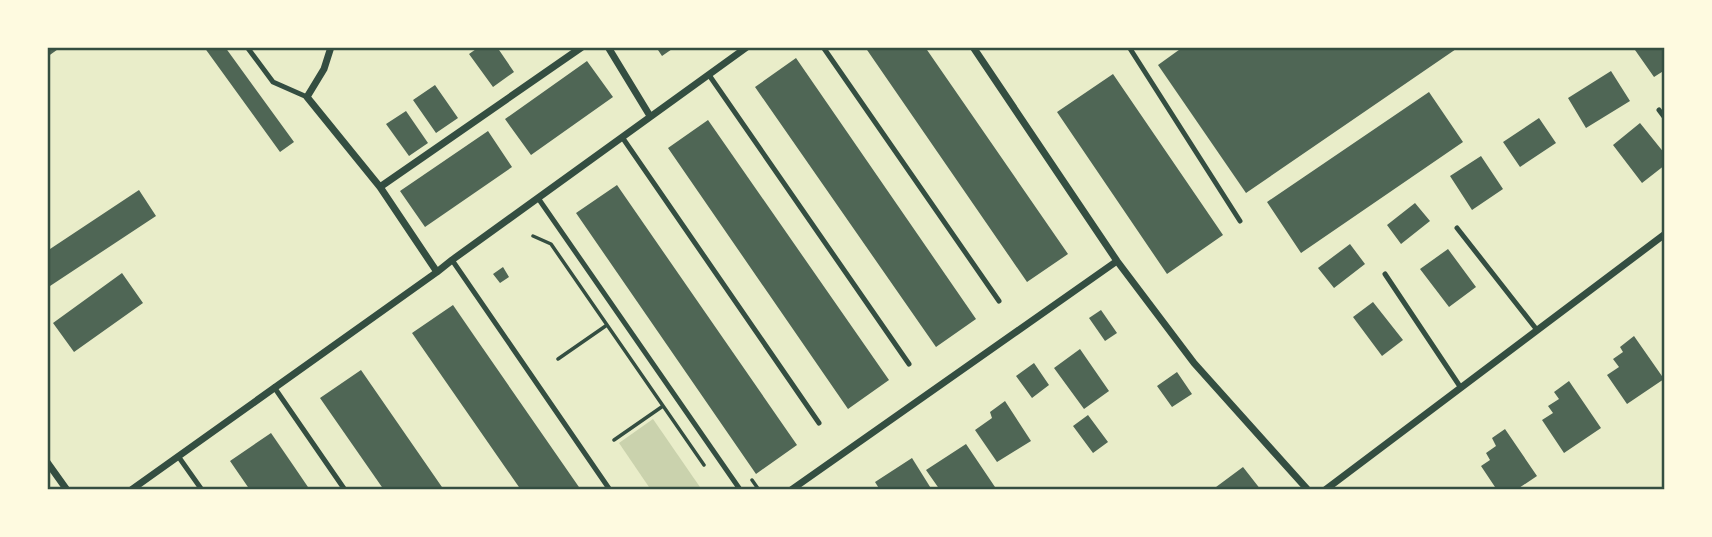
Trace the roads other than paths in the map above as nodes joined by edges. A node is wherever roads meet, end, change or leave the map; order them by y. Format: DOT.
graph roads {
  1 [pos="247,47"];
  2 [pos="331,47"];
  3 [pos="582,47"];
  4 [pos="608,47"];
  5 [pos="747,47"];
  6 [pos="823,47"];
  7 [pos="973,47"];
  8 [pos="1129,47"];
  9 [pos="709,75"];
  10 [pos="307,97"];
  11 [pos="1659,110"];
  12 [pos="650,116"];
  13 [pos="1665,118"];
  14 [pos="622,137"];
  15 [pos="380,187"];
  16 [pos="538,198"];
  17 [pos="1240,221"];
  18 [pos="1457,228"];
  19 [pos="1665,234"];
  20 [pos="452,260"];
  21 [pos="1117,261"];
  22 [pos="438,272"];
  23 [pos="1385,274"];
  24 [pos="999,301"];
  25 [pos="1536,330"];
  26 [pos="909,364"];
  27 [pos="274,387"];
  28 [pos="1461,388"];
  29 [pos="819,423"];
  30 [pos="178,456"];
  31 [pos="47,462"];
  32 [pos="738,488"];
  33 [pos="67,490"];
  34 [pos="131,490"];
  35 [pos="202,490"];
  36 [pos="345,490"];
  37 [pos="610,490"];
  38 [pos="791,490"];
  39 [pos="1308,490"];
  40 [pos="1325,490"];
  1 -- 10 [label="lane"];
  2 -- 10 [label="street"];
  3 -- 15 [label="street"];
  4 -- 12 [label="street"];
  5 -- 9 [label="street"];
  6 -- 24 [label="lane"];
  7 -- 21 [label="street"];
  8 -- 17 [label="lane"];
  9 -- 12 [label="street"];
  9 -- 26 [label="lane"];
  10 -- 15 [label="street"];
  11 -- 13 [label="lane"];
  12 -- 14 [label="street"];
  14 -- 16 [label="street"];
  14 -- 29 [label="lane"];
  15 -- 22 [label="street"];
  16 -- 20 [label="street"];
  16 -- 32 [label="lane"];
  18 -- 25 [label="lane"];
  19 -- 25 [label="street"];
  20 -- 22 [label="street"];
  20 -- 37 [label="lane"];
  21 -- 38 [label="street"];
  21 -- 39 [label="street"];
  22 -- 27 [label="street"];
  23 -- 28 [label="lane"];
  25 -- 28 [label="street"];
  27 -- 30 [label="street"];
  27 -- 36 [label="lane"];
  28 -- 40 [label="street"];
  30 -- 34 [label="street"];
  30 -- 35 [label="lane"];
  31 -- 33 [label="street"];
}
